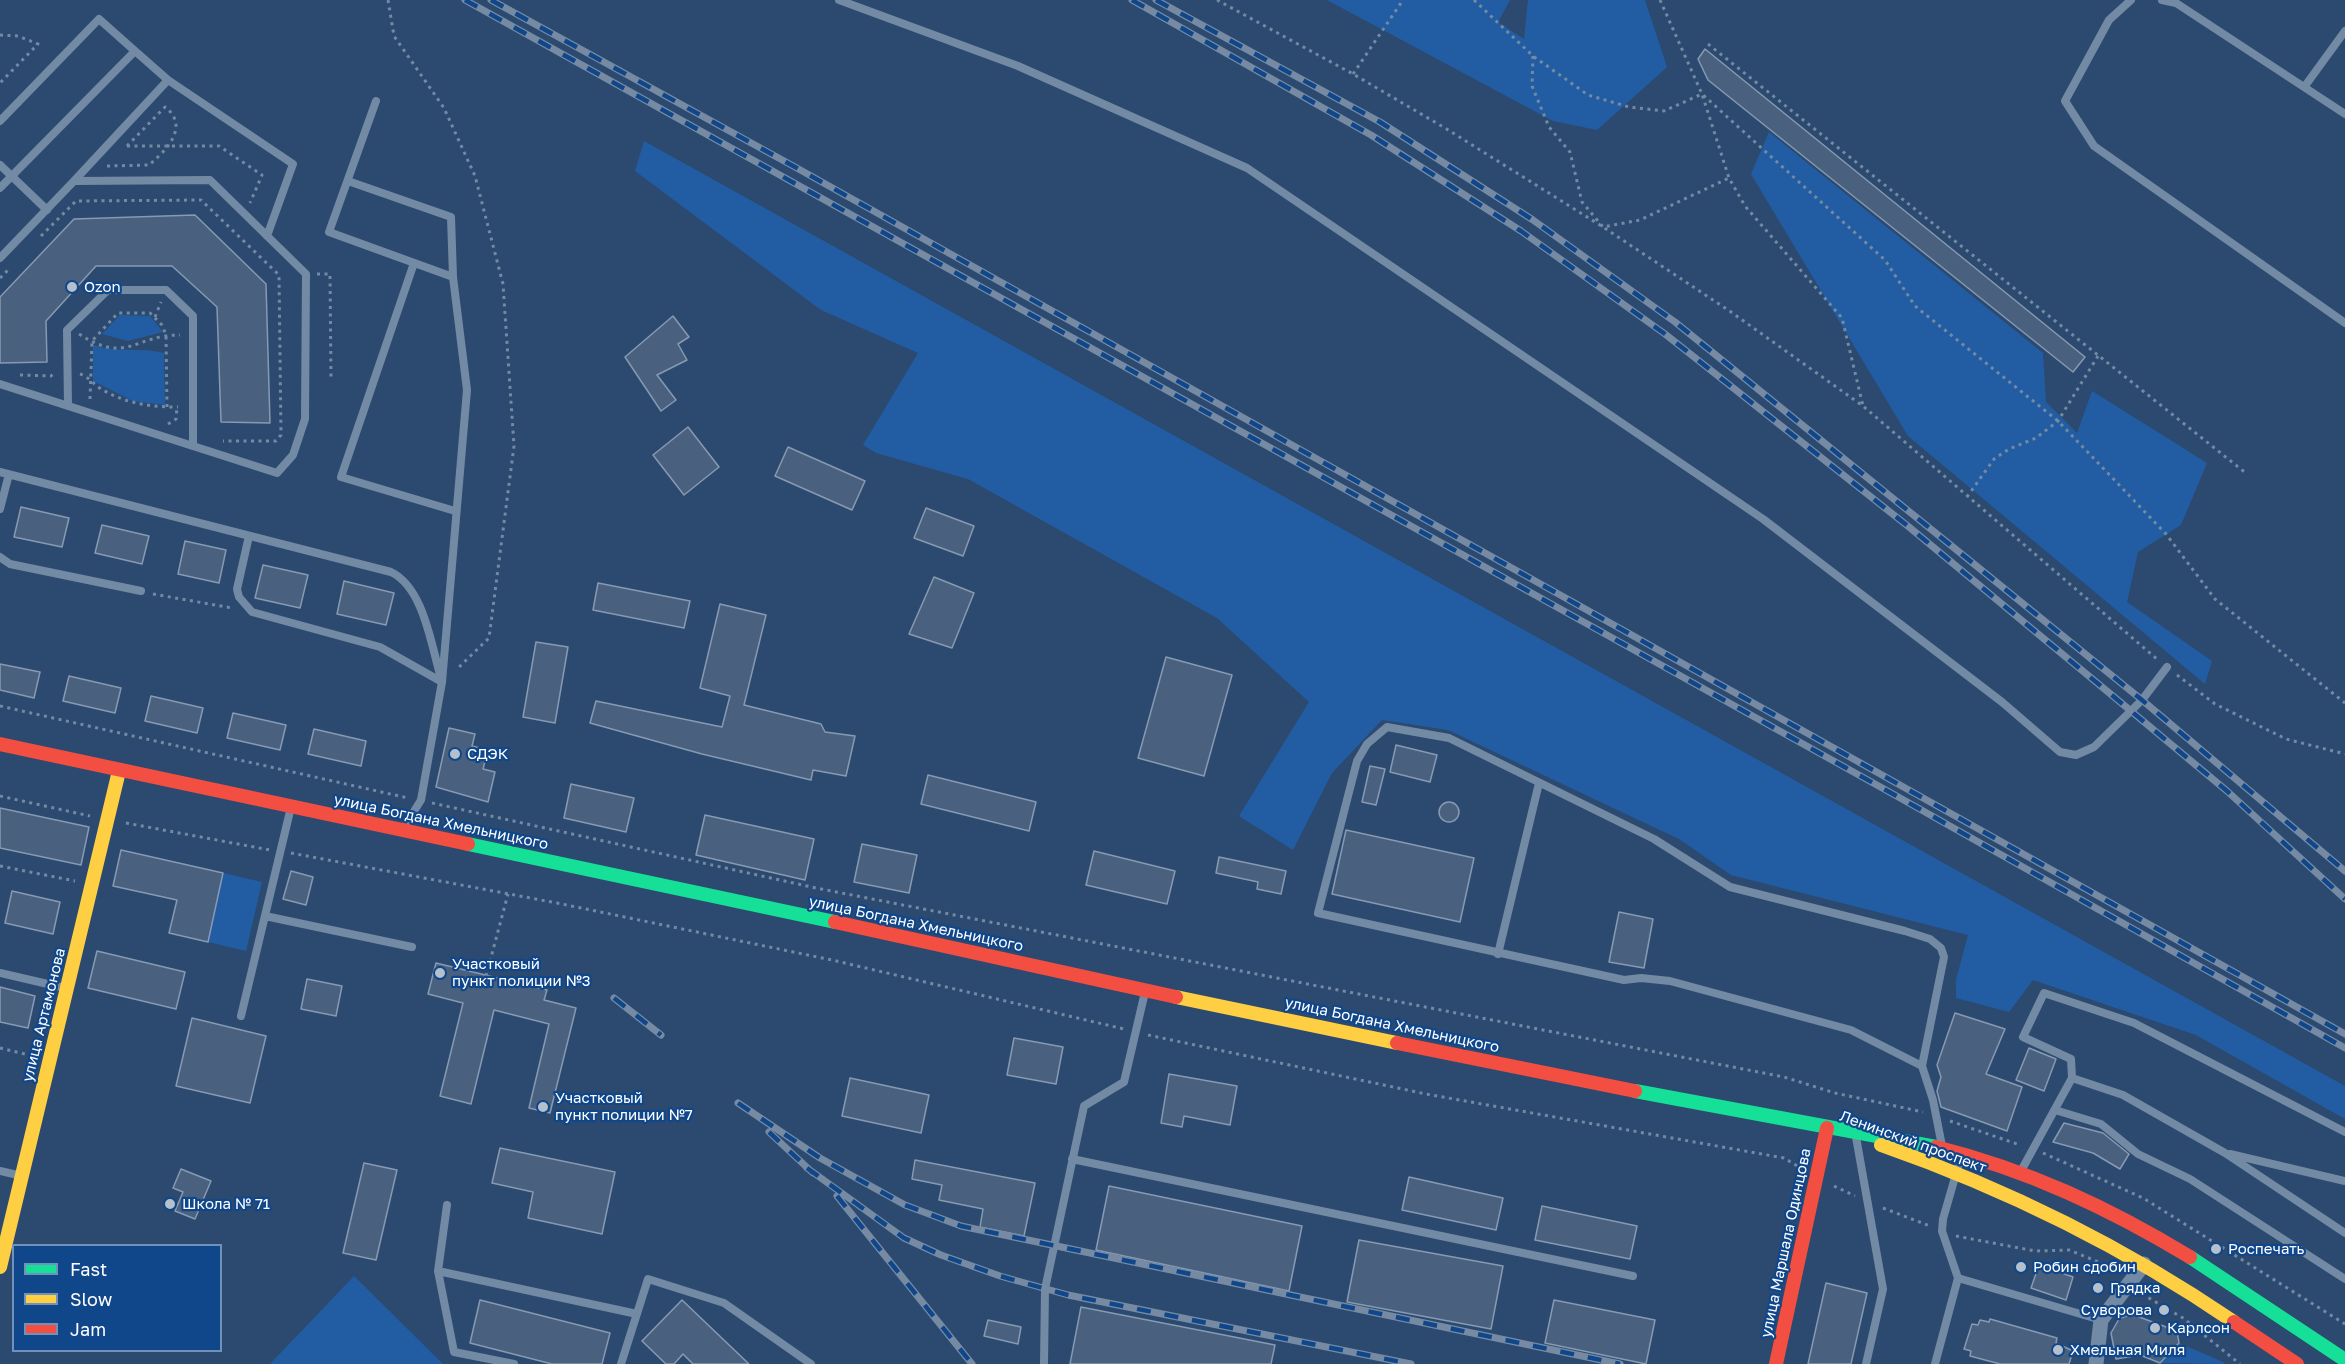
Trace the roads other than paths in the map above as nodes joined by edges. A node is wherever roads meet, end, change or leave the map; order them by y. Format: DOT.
graph roads {
  1 [pos="839,0"];
  2 [pos="2130,0"];
  3 [pos="2162,0"];
  4 [pos="2345,31"];
  5 [pos="135,51"];
  6 [pos="168,80"];
  7 [pos="2305,86"];
  8 [pos="376,101"];
  9 [pos="2345,114"];
  10 [pos="0,121"];
  11 [pos="0,165"];
  12 [pos="12,176"];
  13 [pos="74,181"];
  14 [pos="348,181"];
  15 [pos="0,188"];
  16 [pos="46,210"];
  17 [pos="267,236"];
  18 [pos="0,258"];
  19 [pos="414,263"];
  20 [pos="453,277"];
  21 [pos="2345,323"];
  22 [pos="0,384"];
  23 [pos="68,406"];
  24 [pos="193,446"];
  25 [pos="4,473"];
  26 [pos="0,509"];
  27 [pos="455,511"];
  28 [pos="249,536"];
  29 [pos="0,557"];
  30 [pos="141,591"];
  31 [pos="2167,667"];
  32 [pos="442,682"];
  33 [pos="0,744"];
  34 [pos="119,771"];
  35 [pos="1539,783"];
  36 [pos="291,807"];
  37 [pos="402,830"];
  38 [pos="265,916"];
  39 [pos="412,947"];
  40 [pos="1498,954"];
  41 [pos="0,973"];
  42 [pos="67,988"];
  43 [pos="1145,991"];
  44 [pos="241,1016"];
  45 [pos="1922,1066"];
  46 [pos="2072,1078"];
  47 [pos="2055,1110"];
  48 [pos="1827,1128"];
  49 [pos="2345,1132"];
  50 [pos="1856,1137"];
  51 [pos="1943,1147"];
  52 [pos="1962,1153"];
  53 [pos="2225,1153"];
  54 [pos="1072,1159"];
  55 [pos="0,1171"];
  56 [pos="2021,1171"];
  57 [pos="1954,1173"];
  58 [pos="22,1176"];
  59 [pos="2345,1181"];
  60 [pos="447,1205"];
  61 [pos="2345,1233"];
  62 [pos="2145,1264"];
  63 [pos="0,1267"];
  64 [pos="438,1271"];
  65 [pos="1633,1276"];
  66 [pos="1958,1278"];
  67 [pos="2345,1279"];
  68 [pos="637,1314"];
  69 [pos="2101,1320"];
  70 [pos="2345,1359"];
  71 [pos="514,1364"];
  72 [pos="621,1364"];
  73 [pos="812,1364"];
  74 [pos="1044,1364"];
  75 [pos="1776,1364"];
  76 [pos="1866,1364"];
  77 [pos="1935,1364"];
  78 [pos="2096,1364"];
  79 [pos="2297,1364"];
  1 -- 31 [label="lane"];
  2 -- 21 [label="lane"];
  3 -- 7 [label="lane"];
  4 -- 7 [label="lane"];
  5 -- 6 [label="lane"];
  5 -- 10 [label="lane"];
  5 -- 12 [label="lane"];
  6 -- 13 [label="lane"];
  6 -- 17 [label="lane"];
  7 -- 9 [label="lane"];
  8 -- 14 [label="lane"];
  11 -- 12 [label="lane"];
  12 -- 15 [label="lane"];
  12 -- 16 [label="lane"];
  13 -- 16 [label="lane"];
  13 -- 17 [label="lane"];
  14 -- 19 [label="lane"];
  14 -- 20 [label="lane"];
  16 -- 18 [label="lane"];
  17 -- 24 [label="lane"];
  19 -- 20 [label="lane"];
  19 -- 27 [label="lane"];
  20 -- 27 [label="lane"];
  22 -- 23 [label="lane"];
  23 -- 24 [label="lane"];
  23 -- 24 [label="lane"];
  25 -- 26 [label="lane"];
  25 -- 28 [label="lane"];
  27 -- 32 [label="lane"];
  28 -- 32 [label="lane"];
  28 -- 32 [label="lane"];
  29 -- 30 [label="lane"];
  32 -- 37 [label="lane"];
  33 -- 34 [label="main road, улица Богдана Хмельницкого"];
  34 -- 36 [label="main road, улица Богдана Хмельницкого"];
  34 -- 42 [label="main road, улица Артамонова"];
  35 -- 40 [label="lane"];
  35 -- 40 [label="lane"];
  35 -- 45 [label="lane"];
  36 -- 37 [label="main road, улица Богдана Хмельницкого"];
  36 -- 38 [label="lane"];
  37 -- 43 [label="main road, улица Богдана Хмельницкого"];
  38 -- 39 [label="lane"];
  38 -- 44 [label="lane"];
  40 -- 45 [label="lane"];
  41 -- 42 [label="lane"];
  42 -- 58 [label="main road, улица Артамонова"];
  43 -- 48 [label="main road, улица Богдана Хмельницкого"];
  43 -- 54 [label="lane"];
  45 -- 51 [label="lane"];
  46 -- 47 [label="lane"];
  46 -- 49 [label="lane"];
  46 -- 53 [label="lane"];
  47 -- 56 [label="lane"];
  47 -- 67 [label="lane"];
  48 -- 50 [label="main road, Ленинский проспект"];
  48 -- 51 [label="main road, Ленинский проспект"];
  48 -- 75 [label="main road, улица Маршала Одинцова"];
  50 -- 57 [label="main road, Ленинский проспект"];
  50 -- 76 [label="lane"];
  51 -- 52 [label="main road, Ленинский проспект"];
  52 -- 56 [label="main road, Ленинский проспект"];
  52 -- 57 [label="lane"];
  53 -- 59 [label="lane"];
  53 -- 61 [label="lane"];
  54 -- 65 [label="lane"];
  54 -- 74 [label="lane"];
  55 -- 58 [label="lane"];
  56 -- 70 [label="main road, Ленинский проспект"];
  57 -- 62 [label="main road, Ленинский проспект"];
  57 -- 66 [label="lane"];
  58 -- 63 [label="main road, улица Артамонова"];
  60 -- 64 [label="lane"];
  62 -- 69 [label="street"];
  62 -- 79 [label="main road, Ленинский проспект"];
  64 -- 68 [label="lane"];
  64 -- 71 [label="lane"];
  66 -- 69 [label="lane"];
  66 -- 77 [label="lane"];
  68 -- 72 [label="lane"];
  68 -- 73 [label="lane"];
  69 -- 78 [label="street"];
}
